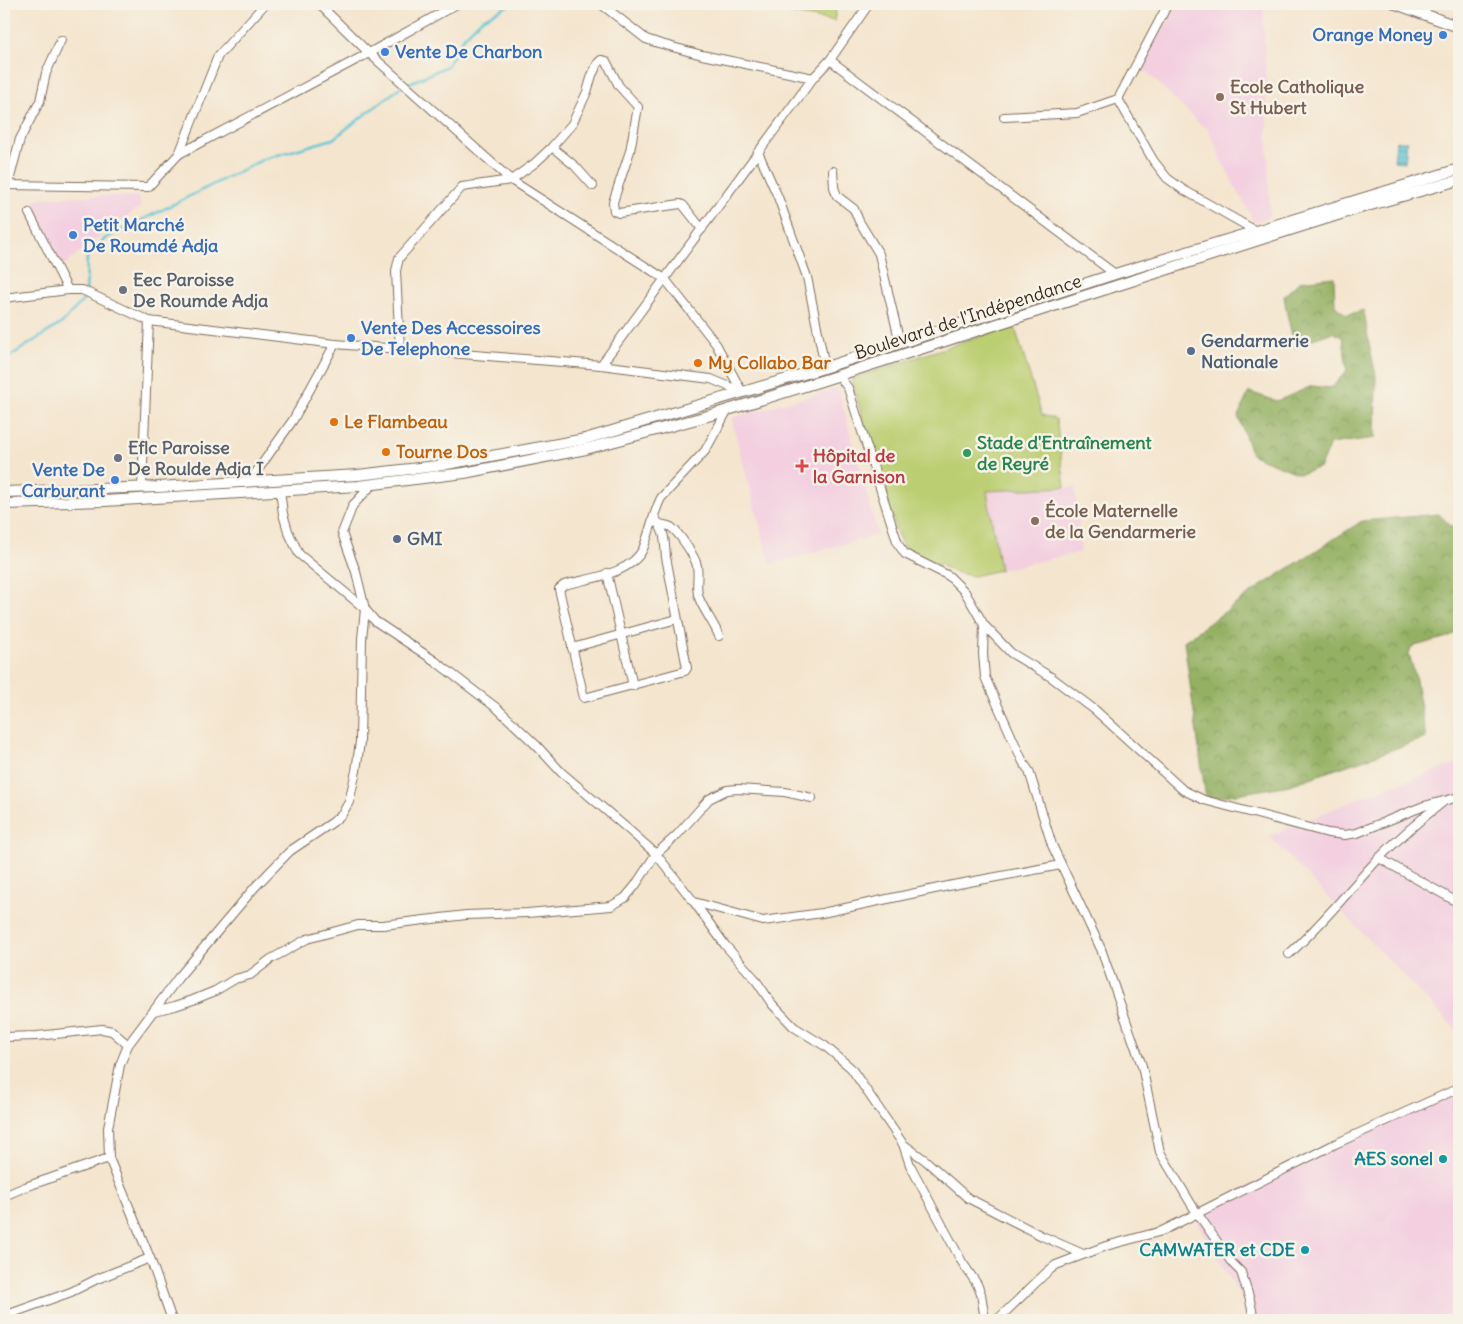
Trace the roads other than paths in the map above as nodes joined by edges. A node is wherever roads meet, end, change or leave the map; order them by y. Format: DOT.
graph roads {
  1 [pos="265,4"];
  2 [pos="319,4"];
  3 [pos="457,4"];
  4 [pos="600,4"];
  5 [pos="869,4"];
  6 [pos="1168,4"];
  7 [pos="1396,4"];
  8 [pos="1459,27"];
  9 [pos="61,40"];
  10 [pos="369,53"];
  11 [pos="830,60"];
  12 [pos="813,78"];
  13 [pos="1118,99"];
  14 [pos="1004,117"];
  15 [pos="552,147"];
  16 [pos="758,152"];
  17 [pos="179,154"];
  18 [pos="1459,169"];
  19 [pos="833,171"];
  20 [pos="511,180"];
  21 [pos="1459,180"];
  22 [pos="6,185"];
  23 [pos="593,186"];
  24 [pos="30,213"];
  25 [pos="702,229"];
  26 [pos="1256,231"];
  27 [pos="1115,274"];
  28 [pos="665,279"];
  29 [pos="68,290"];
  30 [pos="4,298"];
  31 [pos="149,321"];
  32 [pos="900,343"];
  33 [pos="335,344"];
  34 [pos="400,349"];
  35 [pos="601,365"];
  36 [pos="825,367"];
  37 [pos="838,375"];
  38 [pos="740,393"];
  39 [pos="728,410"];
  40 [pos="250,481"];
  41 [pos="372,484"];
  42 [pos="142,488"];
  43 [pos="280,490"];
  44 [pos="4,492"];
  45 [pos="4,504"];
  46 [pos="654,516"];
  47 [pos="659,524"];
  48 [pos="607,574"];
  49 [pos="365,609"];
  50 [pos="677,619"];
  51 [pos="984,625"];
  52 [pos="621,634"];
  53 [pos="719,636"];
  54 [pos="572,648"];
  55 [pos="633,686"];
  56 [pos="1459,797"];
  57 [pos="812,798"];
  58 [pos="1447,800"];
  59 [pos="656,854"];
  60 [pos="1379,858"];
  61 [pos="1061,864"];
  62 [pos="694,902"];
  63 [pos="1459,903"];
  64 [pos="1289,954"];
  65 [pos="154,1011"];
  66 [pos="4,1037"];
  67 [pos="128,1045"];
  68 [pos="1459,1088"];
  69 [pos="903,1144"];
  70 [pos="109,1158"];
  71 [pos="4,1196"];
  72 [pos="1198,1212"];
  73 [pos="1083,1254"];
  74 [pos="150,1258"];
  75 [pos="4,1316"];
  76 [pos="172,1320"];
  77 [pos="985,1320"];
  78 [pos="996,1320"];
  79 [pos="1254,1320"];
  1 -- 17 [label="street"];
  2 -- 10 [label="street"];
  3 -- 10 [label="street"];
  4 -- 12 [label="street"];
  5 -- 11 [label="street"];
  6 -- 13 [label="street"];
  7 -- 8 [label="main road"];
  9 -- 22 [label="street"];
  10 -- 17 [label="street"];
  10 -- 20 [label="street"];
  11 -- 12 [label="street"];
  11 -- 27 [label="street"];
  12 -- 16 [label="street"];
  13 -- 14 [label="street"];
  13 -- 26 [label="street"];
  15 -- 20 [label="street"];
  15 -- 23 [label="street"];
  15 -- 25 [label="street"];
  16 -- 25 [label="street"];
  16 -- 36 [label="street"];
  17 -- 22 [label="street"];
  18 -- 26 [label="main road, Boulevard de l'Indépendance"];
  19 -- 32 [label="street"];
  20 -- 28 [label="street"];
  20 -- 34 [label="street"];
  21 -- 37 [label="main road, Boulevard de l'Indépendance"];
  24 -- 29 [label="street"];
  25 -- 28 [label="street"];
  26 -- 27 [label="main road, Boulevard de l'Indépendance"];
  27 -- 32 [label="main road, Boulevard de l'Indépendance"];
  28 -- 35 [label="street"];
  28 -- 38 [label="street"];
  29 -- 30 [label="street"];
  29 -- 31 [label="street"];
  31 -- 33 [label="street"];
  31 -- 42 [label="street"];
  32 -- 36 [label="main road, Boulevard de l'Indépendance"];
  33 -- 34 [label="street"];
  33 -- 40 [label="street"];
  34 -- 35 [label="street"];
  35 -- 38 [label="street"];
  36 -- 38 [label="main road, Boulevard de l'Indépendance"];
  37 -- 39 [label="main road, Boulevard de l'Indépendance"];
  37 -- 51 [label="street"];
  38 -- 40 [label="main road, Boulevard de l'Indépendance"];
  39 -- 41 [label="main road, Boulevard de l'Indépendance"];
  39 -- 46 [label="street"];
  40 -- 42 [label="main road, Boulevard de l'Indépendance"];
  41 -- 43 [label="main road, Boulevard de l'Indépendance"];
  41 -- 49 [label="street"];
  42 -- 44 [label="main road, Boulevard de l'Indépendance"];
  43 -- 45 [label="main road, Boulevard de l'Indépendance"];
  43 -- 49 [label="street"];
  46 -- 47 [label="street"];
  46 -- 48 [label="street"];
  47 -- 50 [label="street"];
  47 -- 53 [label="street"];
  48 -- 52 [label="street"];
  48 -- 54 [label="street"];
  49 -- 59 [label="street"];
  49 -- 65 [label="street"];
  50 -- 52 [label="street"];
  50 -- 55 [label="street"];
  51 -- 58 [label="street"];
  51 -- 61 [label="street"];
  52 -- 54 [label="street"];
  52 -- 55 [label="street"];
  54 -- 55 [label="street"];
  56 -- 58 [label="street"];
  57 -- 59 [label="street"];
  58 -- 60 [label="street"];
  59 -- 62 [label="street"];
  59 -- 65 [label="street"];
  60 -- 63 [label="street"];
  60 -- 64 [label="street"];
  61 -- 62 [label="street"];
  61 -- 72 [label="street"];
  62 -- 69 [label="street"];
  65 -- 67 [label="street"];
  66 -- 67 [label="street"];
  67 -- 70 [label="street"];
  68 -- 72 [label="street"];
  69 -- 73 [label="street"];
  69 -- 77 [label="street"];
  70 -- 71 [label="street"];
  70 -- 74 [label="street"];
  72 -- 73 [label="street"];
  72 -- 79 [label="street"];
  73 -- 78 [label="street"];
  74 -- 75 [label="street"];
  74 -- 76 [label="street"];
}
